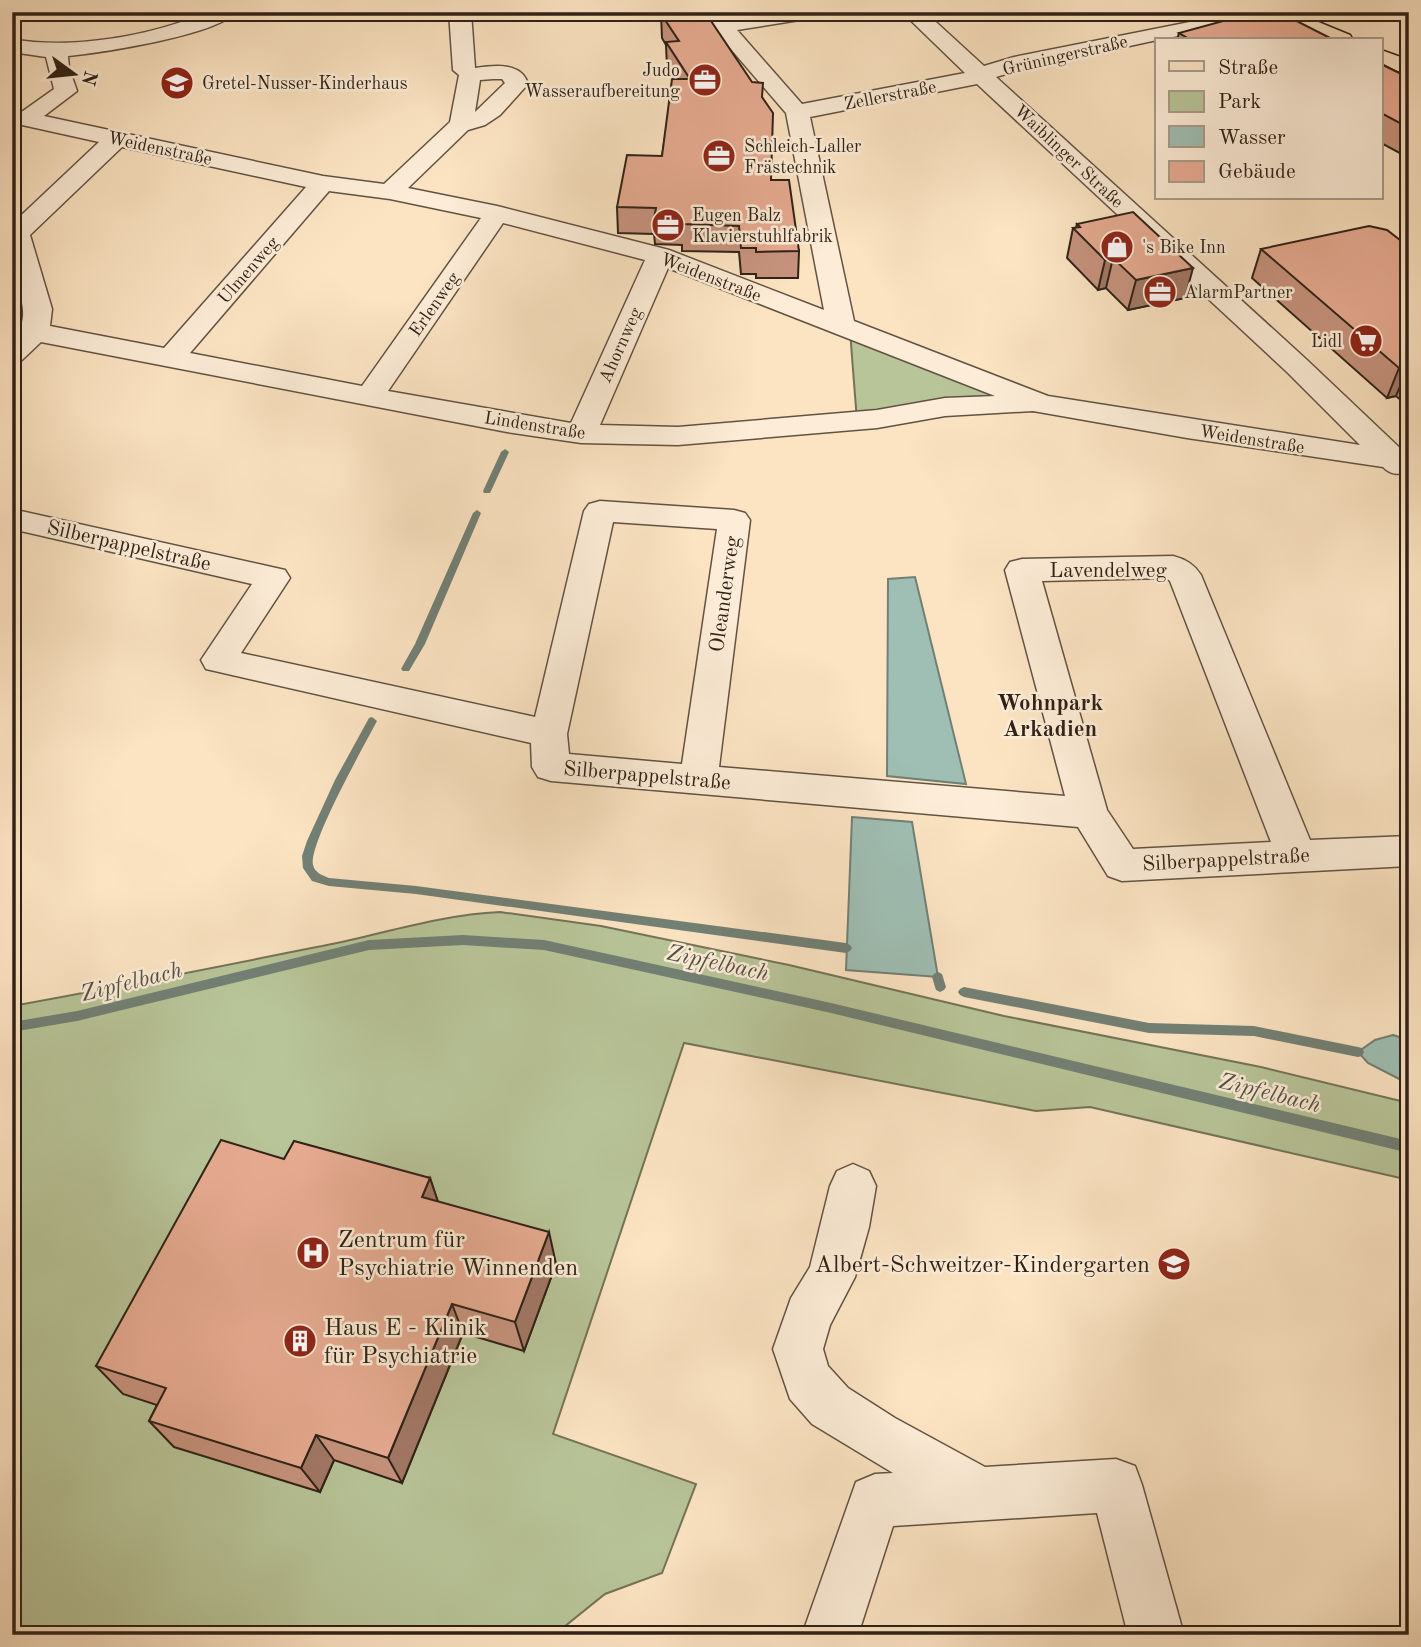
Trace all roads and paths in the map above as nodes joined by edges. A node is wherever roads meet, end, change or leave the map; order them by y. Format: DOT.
graph roads {
  1 [pos="225,12"];
  2 [pos="460,12"];
  3 [pos="796,12"];
  4 [pos="912,12"];
  5 [pos="1273,12"];
  6 [pos="715,19"];
  7 [pos="1337,38"];
  8 [pos="12,45"];
  9 [pos="57,50"];
  10 [pos="1382,57"];
  11 [pos="1409,68"];
  12 [pos="464,70"];
  13 [pos="981,75"];
  14 [pos="797,112"];
  15 [pos="461,124"];
  16 [pos="116,139"];
  17 [pos="323,183"];
  18 [pos="390,192"];
  19 [pos="498,214"];
  20 [pos="660,256"];
  21 [pos="841,328"];
  22 [pos="35,332"];
  23 [pos="12,354"];
  24 [pos="172,357"];
  25 [pos="371,395"];
  26 [pos="1041,404"];
  27 [pos="581,434"];
  28 [pos="1404,464"];
  29 [pos="12,519"];
  30 [pos="549,734"];
  31 [pos="699,779"];
  32 [pos="1089,813"];
  33 [pos="1409,851"];
  34 [pos="1296,855"];
  35 [pos="853,1186"];
  36 [pos="981,1494"];
  37 [pos="830,1635"];
  38 [pos="1156,1635"];
  1 -- 9 [label="street"];
  2 -- 12 [label="street"];
  3 -- 6 [label="street"];
  4 -- 13 [label="street, Waiblinger Straße"];
  5 -- 7 [label="main road"];
  5 -- 13 [label="street, Grüningerstraße"];
  6 -- 14 [label="street"];
  8 -- 9 [label="street"];
  9 -- 16 [label="street, Weidenstraße"];
  10 -- 11 [label="main road"];
  13 -- 14 [label="street, Zellerstraße"];
  13 -- 28 [label="street, Waiblinger Straße"];
  14 -- 21 [label="street"];
  15 -- 18 [label="street"];
  16 -- 17 [label="street, Weidenstraße"];
  16 -- 22 [label="street"];
  17 -- 18 [label="street, Weidenstraße"];
  17 -- 24 [label="street, Ulmenweg"];
  18 -- 19 [label="street, Weidenstraße"];
  19 -- 20 [label="street, Weidenstraße"];
  19 -- 25 [label="street, Erlenweg"];
  20 -- 21 [label="street, Weidenstraße"];
  20 -- 27 [label="street, Ahornweg"];
  21 -- 26 [label="street, Weidenstraße"];
  22 -- 23 [label="street"];
  22 -- 24 [label="street, Lindenstraße"];
  24 -- 25 [label="street, Lindenstraße"];
  25 -- 27 [label="street, Lindenstraße"];
  26 -- 27 [label="street, Lindenstraße"];
  26 -- 28 [label="street, Weidenstraße"];
  29 -- 30 [label="street, Silberpappelstraße"];
  30 -- 31 [label="street, Silberpappelstraße"];
  30 -- 31 [label="street, Oleanderweg"];
  31 -- 32 [label="street, Silberpappelstraße"];
  32 -- 34 [label="street, Silberpappelstraße"];
  32 -- 34 [label="street, Lavendelweg"];
  33 -- 34 [label="street, Silberpappelstraße"];
  35 -- 36 [label="street"];
  36 -- 37 [label="street"];
  36 -- 38 [label="street"];
}
